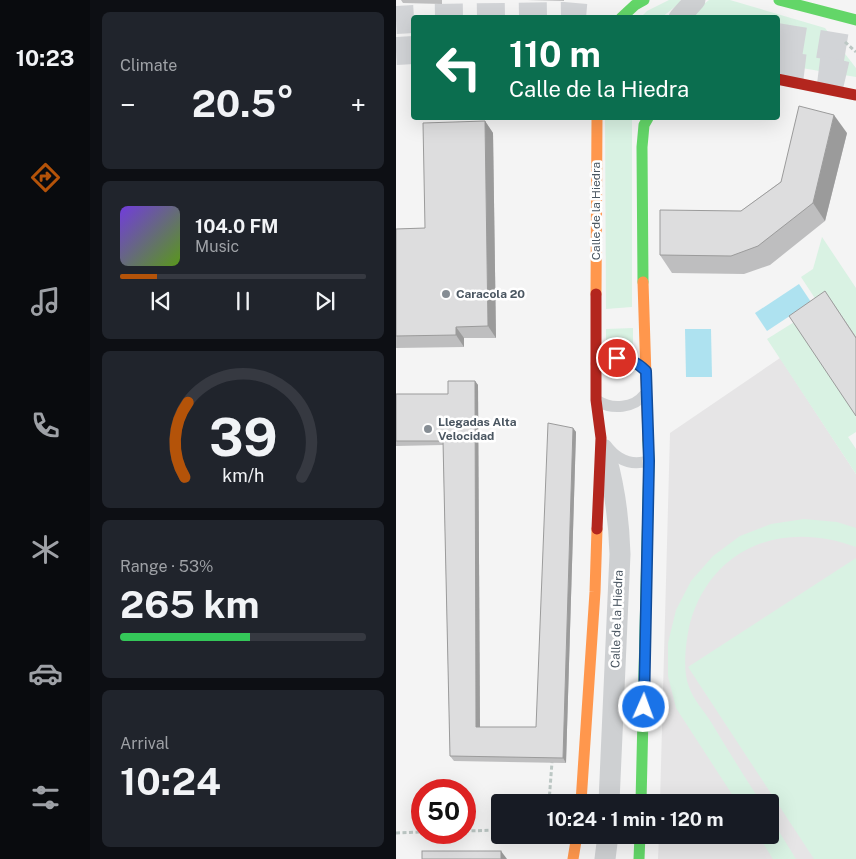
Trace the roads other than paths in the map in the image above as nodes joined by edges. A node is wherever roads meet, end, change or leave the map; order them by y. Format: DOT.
graph roads {
  1 [pos="644,0"];
  2 [pos="695,0"];
  3 [pos="779,0"];
  4 [pos="624,11"];
  5 [pos="682,15"];
  6 [pos="856,20"];
  7 [pos="780,80"];
  8 [pos="856,95"];
  9 [pos="597,120"];
  10 [pos="645,120"];
  11 [pos="596,364"];
  12 [pos="646,371"];
  13 [pos="647,392"];
  14 [pos="596,400"];
  15 [pos="601,438"];
  16 [pos="649,461"];
  17 [pos="627,524"];
  18 [pos="648,540"];
  19 [pos="582,794"];
  20 [pos="609,794"];
  21 [pos="641,794"];
  22 [pos="576,844"];
  23 [pos="607,844"];
  24 [pos="640,844"];
  25 [pos="573,859"];
  26 [pos="605,859"];
  27 [pos="639,859"];
  1 -- 4 [label="main road"];
  2 -- 5 [label="street"];
  3 -- 6 [label="main road"];
  7 -- 8 [label="main road"];
  9 -- 11 [label="main road, Calle de la Hiedra"];
  10 -- 12 [label="main road"];
  11 -- 12 [label="lane"];
  11 -- 14 [label="main road, Calle de la Hiedra"];
  12 -- 13 [label="main road"];
  13 -- 14 [label="lane"];
  13 -- 16 [label="main road"];
  14 -- 15 [label="main road, Calle de la Hiedra"];
  15 -- 16 [label="lane"];
  15 -- 17 [label="street, Calle de la Hiedra"];
  15 -- 19 [label="main road, Calle de la Hiedra"];
  16 -- 18 [label="main road"];
  17 -- 18 [label="lane"];
  17 -- 20 [label="street, Calle de la Hiedra"];
  18 -- 21 [label="main road"];
  22 -- 25 [label="main road"];
  23 -- 26 [label="street"];
  24 -- 27 [label="main road"];
}
